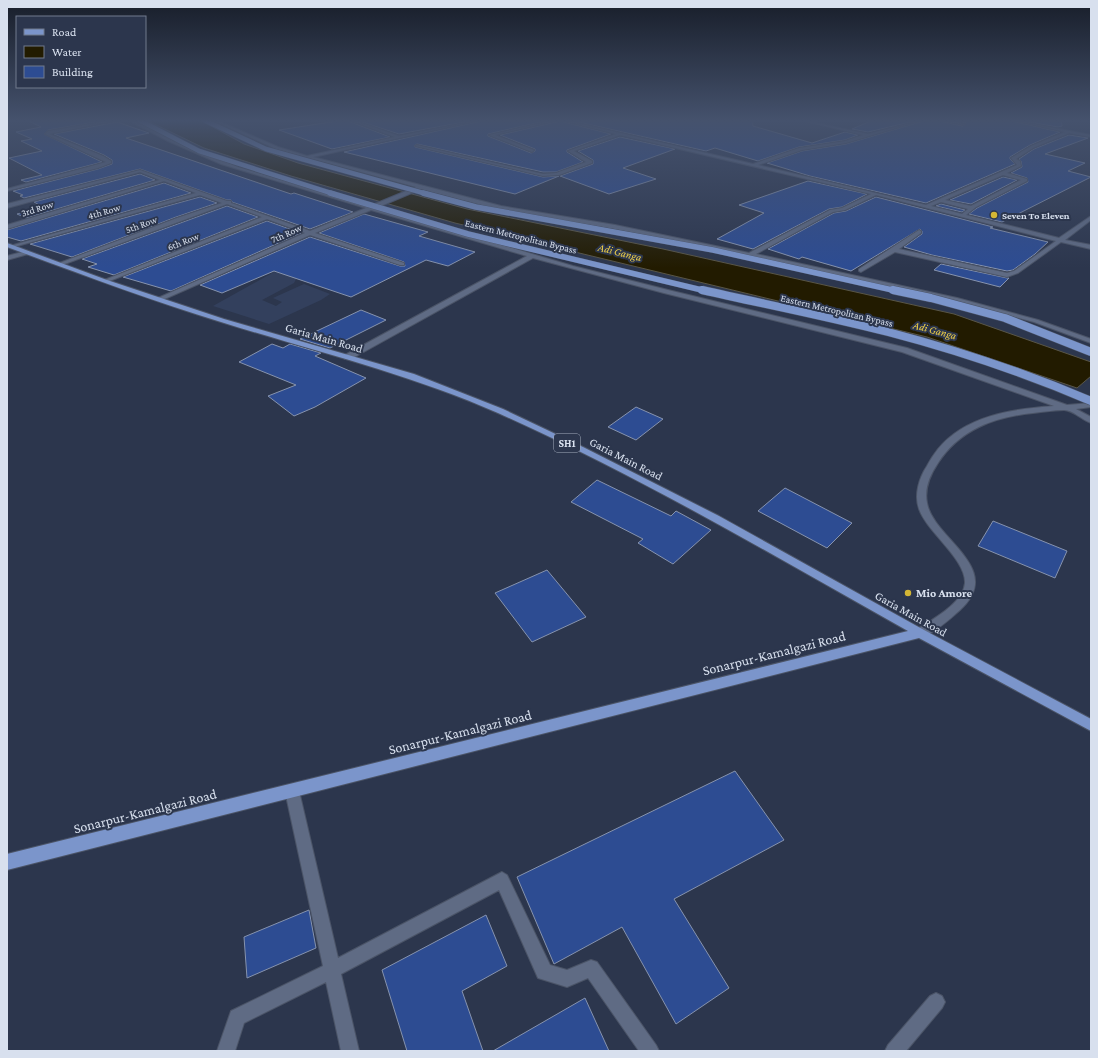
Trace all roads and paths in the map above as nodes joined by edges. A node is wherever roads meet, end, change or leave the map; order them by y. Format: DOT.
graph roads {
  1 [pos="87,169"];
  2 [pos="241,169"];
  3 [pos="254,169"];
  4 [pos="336,169"];
  5 [pos="353,169"];
  6 [pos="523,169"];
  7 [pos="570,169"];
  8 [pos="771,169"];
  9 [pos="1011,169"];
  10 [pos="1002,173"];
  11 [pos="164,180"];
  12 [pos="421,187"];
  13 [pos="7,190"];
  14 [pos="201,193"];
  15 [pos="875,194"];
  16 [pos="940,200"];
  17 [pos="229,202"];
  18 [pos="7,206"];
  19 [pos="927,206"];
  20 [pos="369,208"];
  21 [pos="972,208"];
  22 [pos="962,216"];
  23 [pos="267,217"];
  24 [pos="1091,218"];
  25 [pos="7,227"];
  26 [pos="919,232"];
  27 [pos="310,233"];
  28 [pos="1059,240"];
  29 [pos="10,246"];
  30 [pos="1091,247"];
  31 [pos="894,250"];
  32 [pos="26,253"];
  33 [pos="751,254"];
  34 [pos="531,256"];
  35 [pos="7,258"];
  36 [pos="60,264"];
  37 [pos="402,264"];
  38 [pos="861,270"];
  39 [pos="105,281"];
  40 [pos="160,299"];
  41 [pos="1091,341"];
  42 [pos="1091,352"];
  43 [pos="348,357"];
  44 [pos="1091,402"];
  45 [pos="1091,406"];
  46 [pos="1068,408"];
  47 [pos="1091,420"];
  48 [pos="920,633"];
  49 [pos="1091,725"];
  50 [pos="292,790"];
  51 [pos="7,862"];
  52 [pos="332,970"];
  53 [pos="936,1002"];
  54 [pos="226,1051"];
  55 [pos="350,1051"];
  56 [pos="650,1051"];
  57 [pos="894,1051"];
  1 -- 13 [label="street"];
  2 -- 20 [label="street"];
  3 -- 44 [label="main road, Eastern Metropolitan Bypass, bridge"];
  4 -- 42 [label="main road, Eastern Metropolitan Bypass, bridge"];
  5 -- 12 [label="street"];
  6 -- 7 [label="street"];
  8 -- 15 [label="street"];
  9 -- 10 [label="street"];
  10 -- 16 [label="street"];
  10 -- 21 [label="street"];
  11 -- 14 [label="street"];
  11 -- 18 [label="street"];
  11 -- 25 [label="street, 3rd Row"];
  12 -- 20 [label="street, 7th Row"];
  12 -- 33 [label="street"];
  14 -- 17 [label="street"];
  14 -- 29 [label="street, 4th Row"];
  15 -- 19 [label="street"];
  15 -- 33 [label="street"];
  16 -- 19 [label="street"];
  16 -- 21 [label="street"];
  17 -- 23 [label="street"];
  17 -- 36 [label="street, 5th Row"];
  19 -- 22 [label="street"];
  20 -- 27 [label="street, 7th Row"];
  20 -- 34 [label="street"];
  21 -- 22 [label="street"];
  22 -- 28 [label="street"];
  23 -- 27 [label="street"];
  23 -- 39 [label="street, 6th Row"];
  24 -- 28 [label="street"];
  26 -- 31 [label="street"];
  27 -- 37 [label="street"];
  27 -- 40 [label="street, 7th Row"];
  28 -- 30 [label="street"];
  28 -- 31 [label="street"];
  29 -- 32 [label="main road, Garia Main Road / SH1"];
  31 -- 38 [label="street"];
  32 -- 35 [label="street"];
  32 -- 36 [label="main road, Garia Main Road / SH1"];
  33 -- 41 [label="street"];
  34 -- 43 [label="street"];
  34 -- 46 [label="street"];
  36 -- 39 [label="main road, Garia Main Road / SH1"];
  39 -- 40 [label="main road, Garia Main Road / SH1"];
  40 -- 43 [label="main road, Garia Main Road / SH1"];
  43 -- 48 [label="main road, Garia Main Road / SH1"];
  45 -- 46 [label="street"];
  46 -- 47 [label="street"];
  46 -- 48 [label="street"];
  48 -- 49 [label="main road, Garia Main Road / SH1"];
  48 -- 50 [label="main road, Sonarpur-Kamalgazi Road"];
  50 -- 51 [label="main road, Sonarpur-Kamalgazi Road"];
  50 -- 52 [label="street"];
  52 -- 54 [label="street"];
  52 -- 55 [label="street"];
  52 -- 56 [label="street"];
  53 -- 57 [label="street"];
}
